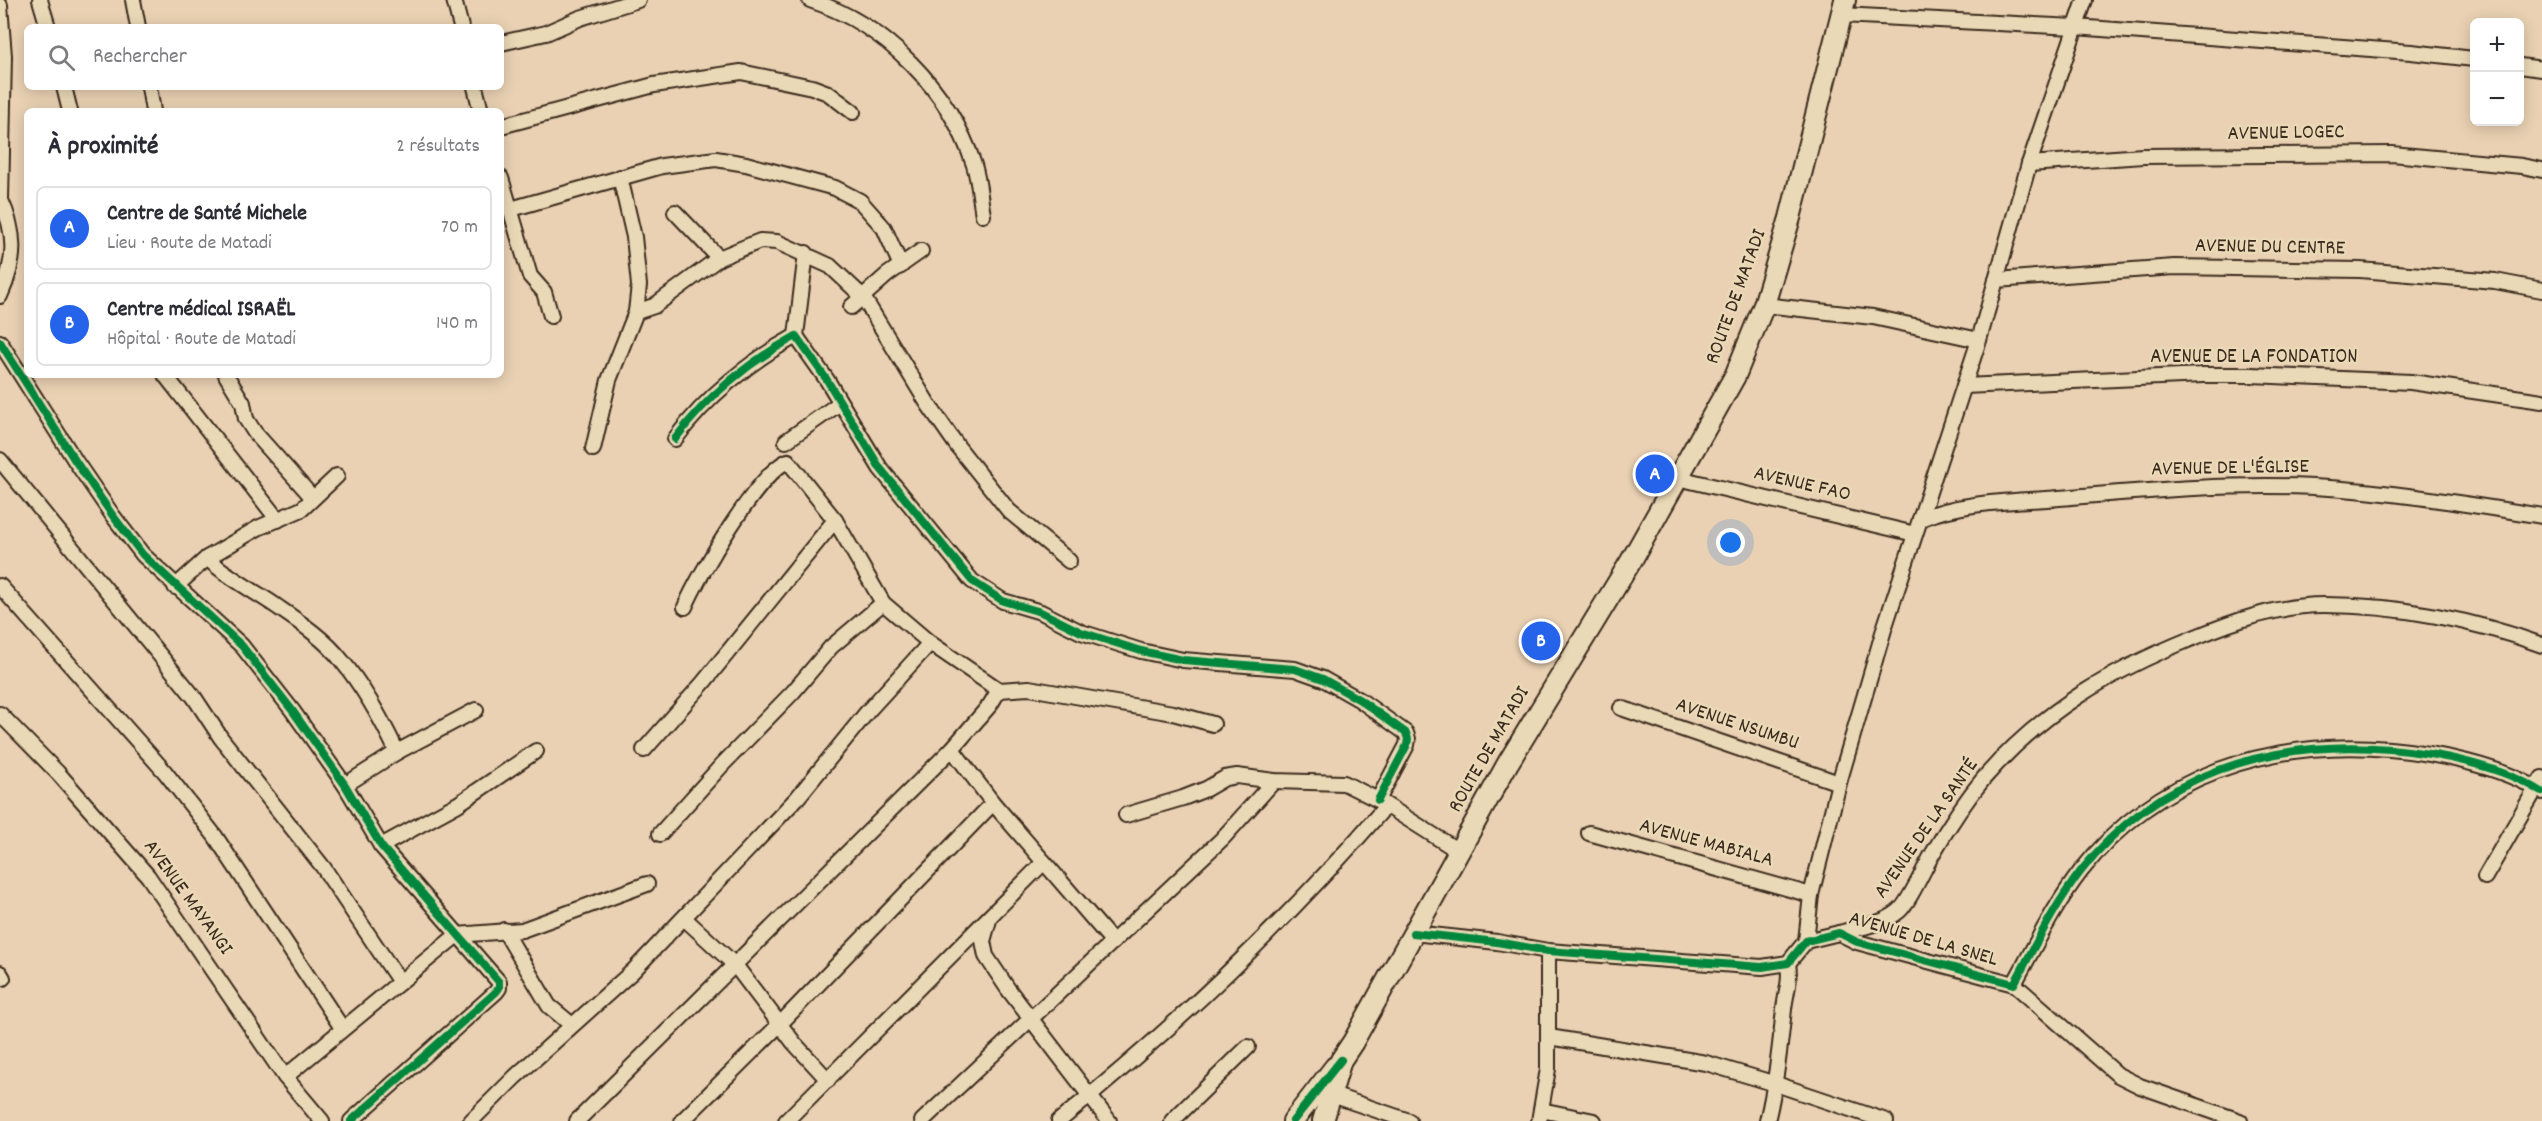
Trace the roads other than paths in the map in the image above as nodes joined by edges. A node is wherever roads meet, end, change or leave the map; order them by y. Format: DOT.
graph roads {
  1 [pos="40,0"];
  2 [pos="133,0"];
  3 [pos="454,0"];
  4 [pos="638,0"];
  5 [pos="810,0"];
  6 [pos="2085,0"];
  7 [pos="0,5"];
  8 [pos="1843,8"];
  9 [pos="47,24"];
  10 [pos="137,24"];
  11 [pos="460,24"];
  12 [pos="2075,27"];
  13 [pos="504,42"];
  14 [pos="2,52"];
  15 [pos="2470,58"];
  16 [pos="2524,67"];
  17 [pos="2542,69"];
  18 [pos="65,90"];
  19 [pos="150,90"];
  20 [pos="476,90"];
  21 [pos="69,108"];
  22 [pos="152,108"];
  23 [pos="480,108"];
  24 [pos="853,112"];
  25 [pos="504,125"];
  26 [pos="2029,164"];
  27 [pos="2542,170"];
  28 [pos="620,177"];
  29 [pos="504,187"];
  30 [pos="0,199"];
  31 [pos="511,209"];
  32 [pos="675,212"];
  33 [pos="983,215"];
  34 [pos="921,251"];
  35 [pos="806,253"];
  36 [pos="718,258"];
  37 [pos="901,266"];
  38 [pos="1996,280"];
  39 [pos="2542,290"];
  40 [pos="0,296"];
  41 [pos="863,297"];
  42 [pos="1764,305"];
  43 [pos="851,307"];
  44 [pos="636,312"];
  45 [pos="551,316"];
  46 [pos="796,336"];
  47 [pos="1979,340"];
  48 [pos="0,342"];
  49 [pos="167,378"];
  50 [pos="228,378"];
  51 [pos="1964,386"];
  52 [pos="2542,401"];
  53 [pos="840,403"];
  54 [pos="675,439"];
  55 [pos="786,441"];
  56 [pos="592,449"];
  57 [pos="0,460"];
  58 [pos="337,476"];
  59 [pos="1678,478"];
  60 [pos="314,498"];
  61 [pos="2542,516"];
  62 [pos="278,519"];
  63 [pos="1920,519"];
  64 [pos="835,520"];
  65 [pos="1916,534"];
  66 [pos="207,558"];
  67 [pos="1069,561"];
  68 [pos="0,586"];
  69 [pos="175,587"];
  70 [pos="883,603"];
  71 [pos="685,607"];
  72 [pos="930,643"];
  73 [pos="2542,645"];
  74 [pos="999,690"];
  75 [pos="1621,708"];
  76 [pos="476,710"];
  77 [pos="0,714"];
  78 [pos="1213,724"];
  79 [pos="952,749"];
  80 [pos="644,750"];
  81 [pos="536,751"];
  82 [pos="397,752"];
  83 [pos="1274,781"];
  84 [pos="1839,783"];
  85 [pos="345,785"];
  86 [pos="2540,786"];
  87 [pos="993,803"];
  88 [pos="1382,803"];
  89 [pos="1126,815"];
  90 [pos="1589,832"];
  91 [pos="660,834"];
  92 [pos="381,846"];
  93 [pos="1460,852"];
  94 [pos="1044,862"];
  95 [pos="2485,877"];
  96 [pos="647,884"];
  97 [pos="1810,895"];
  98 [pos="684,918"];
  99 [pos="989,918"];
  100 [pos="504,930"];
  101 [pos="1413,933"];
  102 [pos="1839,933"];
  103 [pos="457,935"];
  104 [pos="1806,941"];
  105 [pos="1113,942"];
  106 [pos="1548,951"];
  107 [pos="1788,963"];
  108 [pos="735,965"];
  109 [pos="400,982"];
  110 [pos="2013,984"];
  111 [pos="1031,1018"];
  112 [pos="780,1024"];
  113 [pos="572,1025"];
  114 [pos="342,1028"];
  115 [pos="1549,1037"];
  116 [pos="1248,1047"];
  117 [pos="1341,1060"];
  118 [pos="285,1077"];
  119 [pos="828,1080"];
  120 [pos="1776,1083"];
  121 [pos="1090,1095"];
  122 [pos="1332,1095"];
  123 [pos="1540,1116"];
  124 [pos="322,1121"];
  125 [pos="351,1121"];
  126 [pos="471,1121"];
  127 [pos="576,1121"];
  128 [pos="682,1121"];
  129 [pos="786,1121"];
  130 [pos="922,1121"];
  131 [pos="1059,1121"];
  132 [pos="1109,1121"];
  133 [pos="1172,1121"];
  134 [pos="1293,1121"];
  135 [pos="1323,1121"];
  136 [pos="1408,1121"];
  137 [pos="1594,1121"];
  138 [pos="1767,1121"];
  139 [pos="1886,1121"];
  140 [pos="2240,1121"];
  1 -- 9 [label="street"];
  2 -- 10 [label="street"];
  3 -- 11 [label="street"];
  4 -- 13 [label="street"];
  5 -- 33 [label="street"];
  6 -- 12 [label="street"];
  7 -- 14 [label="street"];
  8 -- 12 [label="street"];
  8 -- 42 [label="highway, ROUTE DE MATADI"];
  12 -- 15 [label="street"];
  12 -- 26 [label="street"];
  14 -- 30 [label="street"];
  16 -- 17 [label="street"];
  18 -- 21 [label="street"];
  19 -- 22 [label="street"];
  20 -- 23 [label="street"];
  24 -- 25 [label="street"];
  26 -- 27 [label="street, AVENUE LOGEC"];
  26 -- 38 [label="street"];
  28 -- 31 [label="street"];
  28 -- 37 [label="street"];
  28 -- 44 [label="street"];
  29 -- 31 [label="street"];
  30 -- 40 [label="street"];
  31 -- 45 [label="street"];
  32 -- 36 [label="street"];
  34 -- 37 [label="street"];
  35 -- 36 [label="street"];
  35 -- 41 [label="street"];
  35 -- 46 [label="street"];
  36 -- 44 [label="street"];
  37 -- 41 [label="street"];
  38 -- 39 [label="street, AVENUE DU CENTRE"];
  38 -- 47 [label="street"];
  41 -- 43 [label="street"];
  41 -- 67 [label="street"];
  42 -- 47 [label="street"];
  42 -- 59 [label="highway, ROUTE DE MATADI"];
  44 -- 56 [label="street"];
  46 -- 53 [label="street"];
  46 -- 54 [label="street"];
  47 -- 51 [label="street"];
  48 -- 69 [label="street"];
  49 -- 62 [label="street"];
  50 -- 60 [label="street"];
  51 -- 52 [label="street, AVENUE DE LA FONDATION"];
  51 -- 63 [label="street"];
  53 -- 55 [label="street"];
  53 -- 88 [label="street"];
  57 -- 109 [label="street"];
  58 -- 60 [label="street"];
  59 -- 65 [label="street, AVENUE FAO"];
  59 -- 93 [label="highway, ROUTE DE MATADI"];
  60 -- 62 [label="street"];
  61 -- 63 [label="street, AVENUE DE L'ÉGLISE"];
  62 -- 66 [label="street"];
  63 -- 65 [label="street"];
  64 -- 70 [label="street"];
  64 -- 71 [label="street"];
  64 -- 80 [label="street"];
  65 -- 84 [label="street"];
  66 -- 69 [label="street"];
  66 -- 82 [label="street"];
  68 -- 114 [label="street"];
  69 -- 85 [label="street"];
  70 -- 72 [label="street"];
  70 -- 91 [label="street"];
  72 -- 74 [label="street"];
  72 -- 98 [label="street"];
  73 -- 102 [label="street, AVENUE DE LA SANTÉ"];
  74 -- 78 [label="street"];
  74 -- 79 [label="street"];
  75 -- 84 [label="street, AVENUE NSUMBU"];
  76 -- 82 [label="street"];
  77 -- 118 [label="street, AVENUE MAYANGI"];
  79 -- 87 [label="street"];
  79 -- 108 [label="street"];
  81 -- 92 [label="street"];
  82 -- 85 [label="street"];
  83 -- 88 [label="street"];
  83 -- 89 [label="street"];
  83 -- 105 [label="street"];
  84 -- 97 [label="street"];
  85 -- 92 [label="street"];
  86 -- 95 [label="street"];
  86 -- 110 [label="street, AVENUE DE LA SNEL"];
  87 -- 94 [label="street"];
  87 -- 112 [label="street"];
  88 -- 93 [label="street"];
  88 -- 121 [label="street"];
  90 -- 97 [label="street, AVENUE MABIALA"];
  92 -- 103 [label="street"];
  93 -- 101 [label="highway, ROUTE DE MATADI"];
  94 -- 99 [label="street"];
  94 -- 105 [label="street"];
  96 -- 100 [label="street"];
  97 -- 104 [label="street"];
  98 -- 108 [label="street"];
  98 -- 113 [label="street"];
  99 -- 111 [label="street"];
  99 -- 119 [label="street"];
  100 -- 103 [label="street"];
  100 -- 113 [label="street"];
  101 -- 106 [label="street"];
  101 -- 117 [label="highway, ROUTE DE MATADI"];
  102 -- 104 [label="street, AVENUE DE LA SNEL"];
  102 -- 110 [label="street, AVENUE DE LA SNEL"];
  103 -- 109 [label="street"];
  103 -- 125 [label="street"];
  104 -- 107 [label="street"];
  105 -- 111 [label="street"];
  106 -- 107 [label="street"];
  106 -- 115 [label="street"];
  107 -- 120 [label="street"];
  108 -- 112 [label="street"];
  108 -- 127 [label="street"];
  109 -- 114 [label="street"];
  110 -- 140 [label="street"];
  111 -- 121 [label="street"];
  111 -- 130 [label="street"];
  112 -- 119 [label="street"];
  112 -- 128 [label="street"];
  113 -- 126 [label="street"];
  114 -- 118 [label="street"];
  115 -- 120 [label="street"];
  115 -- 123 [label="street"];
  116 -- 133 [label="street"];
  117 -- 122 [label="highway, ROUTE DE MATADI"];
  117 -- 134 [label="highway"];
  118 -- 124 [label="street, AVENUE MAYANGI"];
  119 -- 129 [label="street"];
  120 -- 138 [label="street"];
  120 -- 139 [label="street"];
  121 -- 131 [label="street"];
  121 -- 132 [label="street"];
  122 -- 135 [label="highway, ROUTE DE MATADI"];
  122 -- 136 [label="street"];
  123 -- 137 [label="street"];
}
